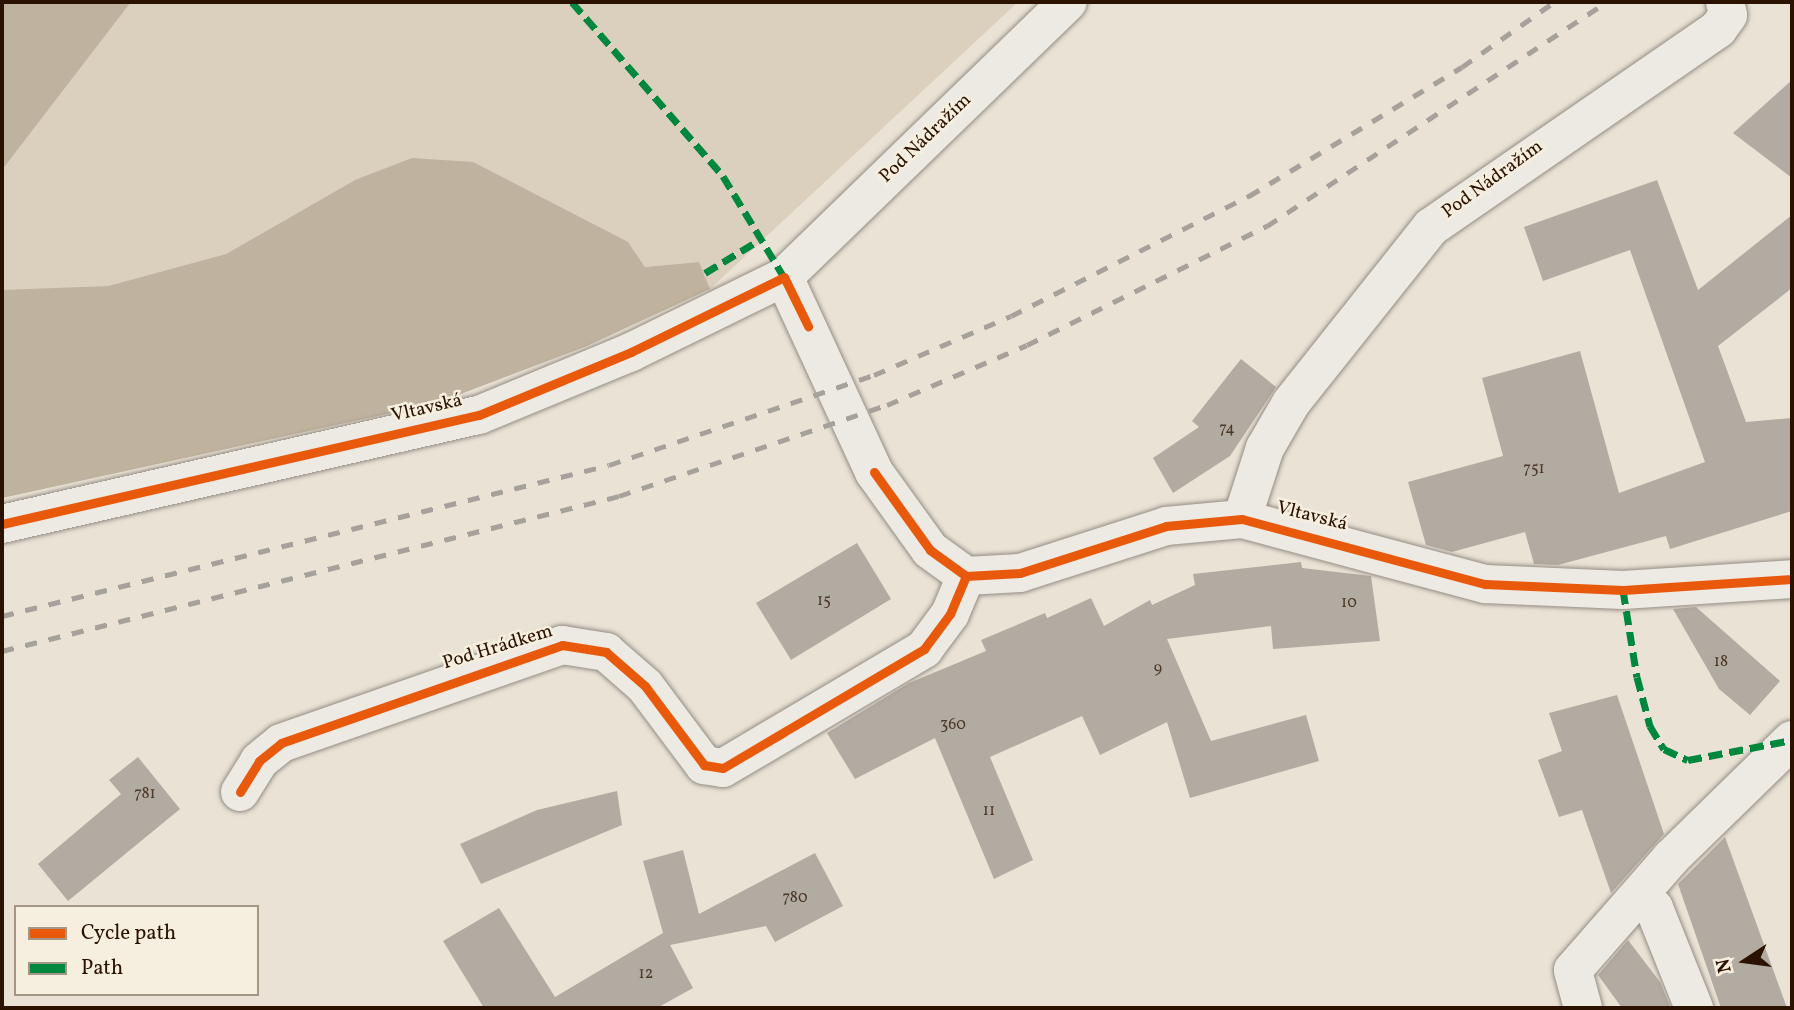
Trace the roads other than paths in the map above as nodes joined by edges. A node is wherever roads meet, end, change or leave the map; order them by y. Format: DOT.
graph roads {
  1 [pos="1068,2"];
  2 [pos="1725,2"];
  3 [pos="784,277"];
  4 [pos="1242,519"];
  5 [pos="2,524"];
  6 [pos="966,576"];
  7 [pos="1792,579"];
  8 [pos="1792,740"];
  9 [pos="240,792"];
  10 [pos="1642,896"];
  11 [pos="1583,1008"];
  12 [pos="1693,1008"];
  1 -- 3 [label="street, Pod Nádražím"];
  2 -- 4 [label="street, Pod Nádražím"];
  3 -- 5 [label="street, Vltavská"];
  3 -- 6 [label="street"];
  4 -- 6 [label="street, Vltavská"];
  4 -- 7 [label="street, Vltavská"];
  6 -- 9 [label="street, Pod Hrádkem"];
  8 -- 10 [label="street"];
  10 -- 11 [label="street"];
  10 -- 12 [label="street"];
}
